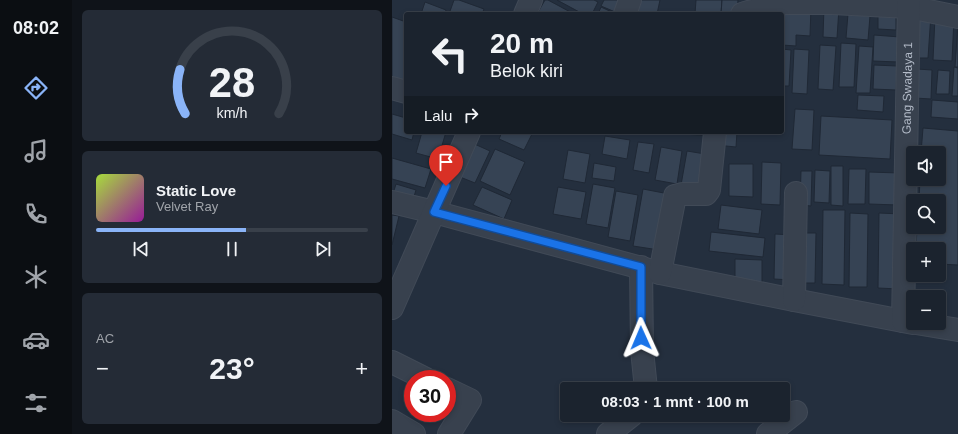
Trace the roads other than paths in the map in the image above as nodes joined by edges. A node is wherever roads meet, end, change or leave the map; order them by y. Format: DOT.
graph roads {
  1 [pos="531,0"];
  2 [pos="630,0"];
  3 [pos="909,4"];
  4 [pos="526,12"];
  5 [pos="626,12"];
  6 [pos="746,12"];
  7 [pos="958,17"];
  8 [pos="392,88"];
  9 [pos="404,91"];
  10 [pos="468,134"];
  11 [pos="715,134"];
  12 [pos="796,193"];
  13 [pos="392,202"];
  14 [pos="434,212"];
  15 [pos="651,270"];
  16 [pos="910,290"];
  17 [pos="794,300"];
  18 [pos="392,308"];
  19 [pos="906,321"];
  20 [pos="946,328"];
  21 [pos="958,330"];
  22 [pos="392,362"];
  23 [pos="408,370"];
  24 [pos="645,382"];
  25 [pos="456,393"];
  26 [pos="796,412"];
  27 [pos="392,420"];
  28 [pos="623,422"];
  29 [pos="414,434"];
  30 [pos="450,434"];
  31 [pos="608,434"];
  32 [pos="768,434"];
  1 -- 4 [label="street"];
  2 -- 5 [label="street"];
  3 -- 6 [label="street"];
  3 -- 7 [label="street"];
  3 -- 16 [label="street, Gang Swadaya 1"];
  8 -- 9 [label="street"];
  10 -- 14 [label="street"];
  11 -- 15 [label="street"];
  12 -- 17 [label="street"];
  13 -- 14 [label="street"];
  14 -- 15 [label="street"];
  14 -- 18 [label="street"];
  15 -- 17 [label="street"];
  15 -- 24 [label="street"];
  17 -- 19 [label="street"];
  20 -- 21 [label="street"];
  22 -- 23 [label="street"];
  25 -- 30 [label="street"];
  26 -- 32 [label="street"];
  27 -- 29 [label="street"];
  28 -- 31 [label="street"];
}
